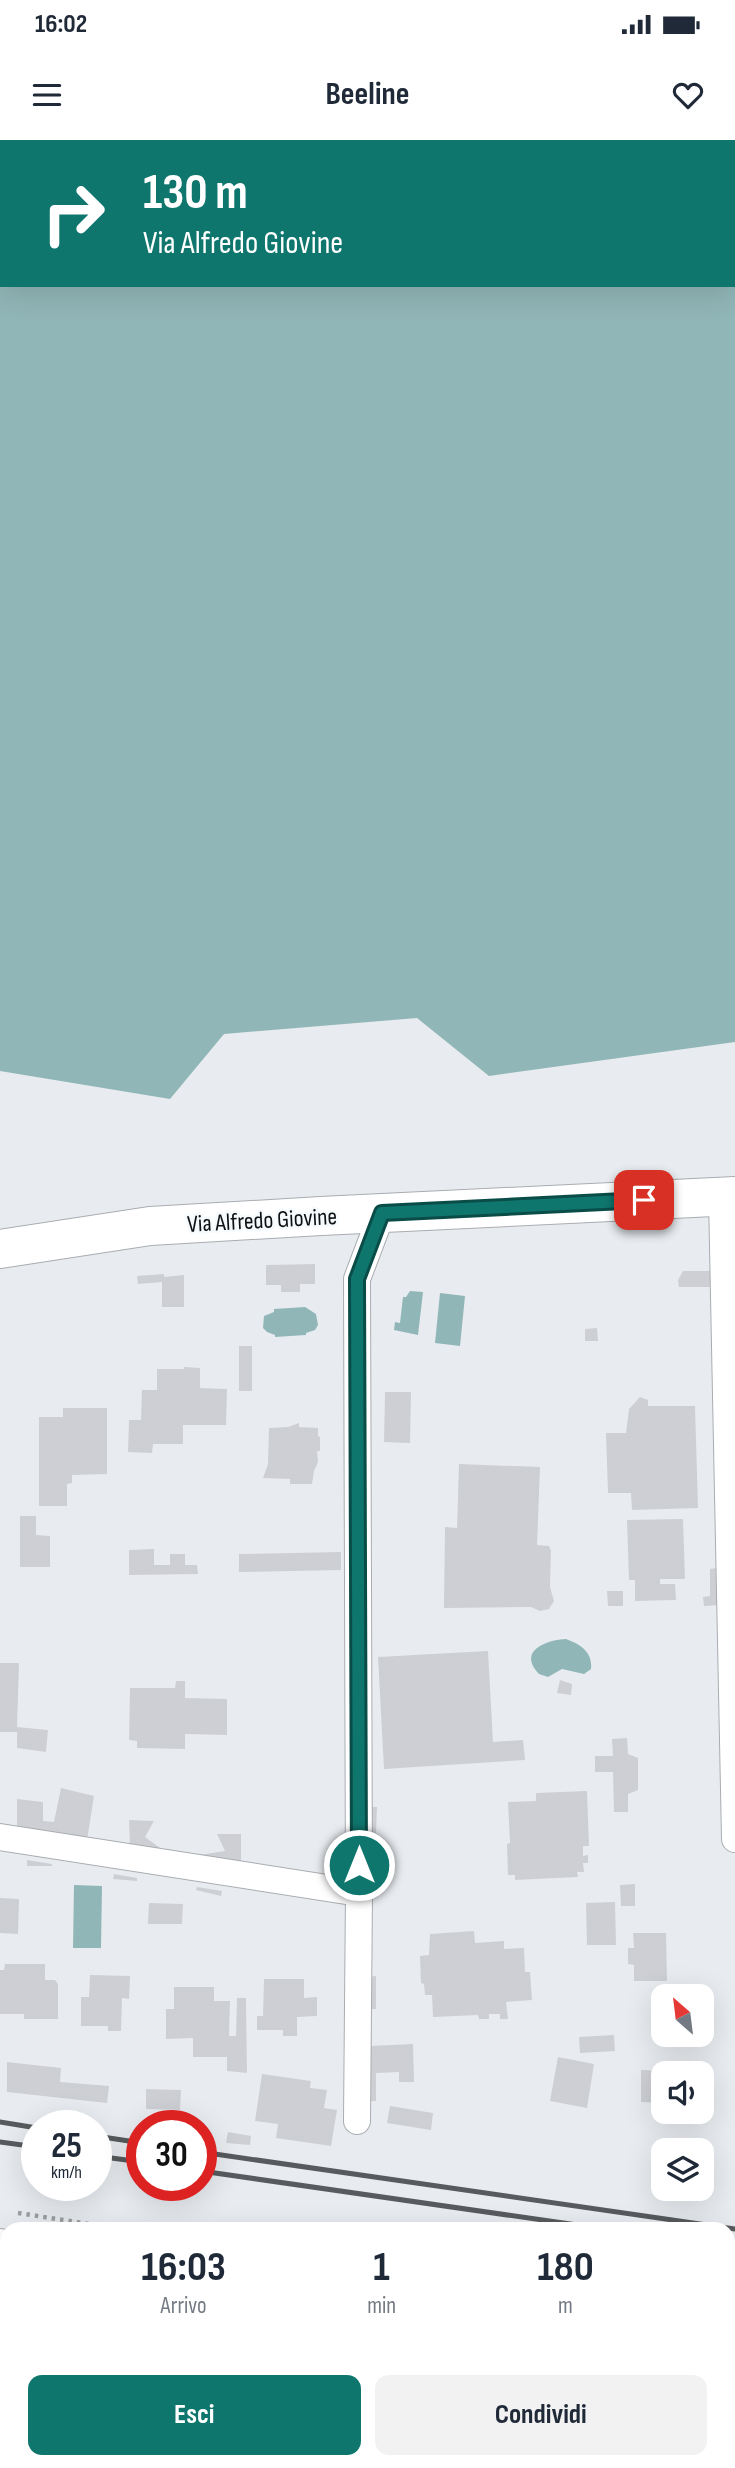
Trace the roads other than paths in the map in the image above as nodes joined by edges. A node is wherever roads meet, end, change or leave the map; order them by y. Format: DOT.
graph roads {
  1 [pos="729,1197"];
  2 [pos="382,1213"];
  3 [pos="0,1249"];
  4 [pos="0,1837"];
  5 [pos="735,1839"];
  6 [pos="359,1893"];
  7 [pos="357,2121"];
  1 -- 2 [label="main road, Via Alfredo Giovine"];
  1 -- 5 [label="street"];
  2 -- 3 [label="main road, Via Alfredo Giovine"];
  2 -- 6 [label="street"];
  4 -- 6 [label="street"];
  6 -- 7 [label="street"];
}
